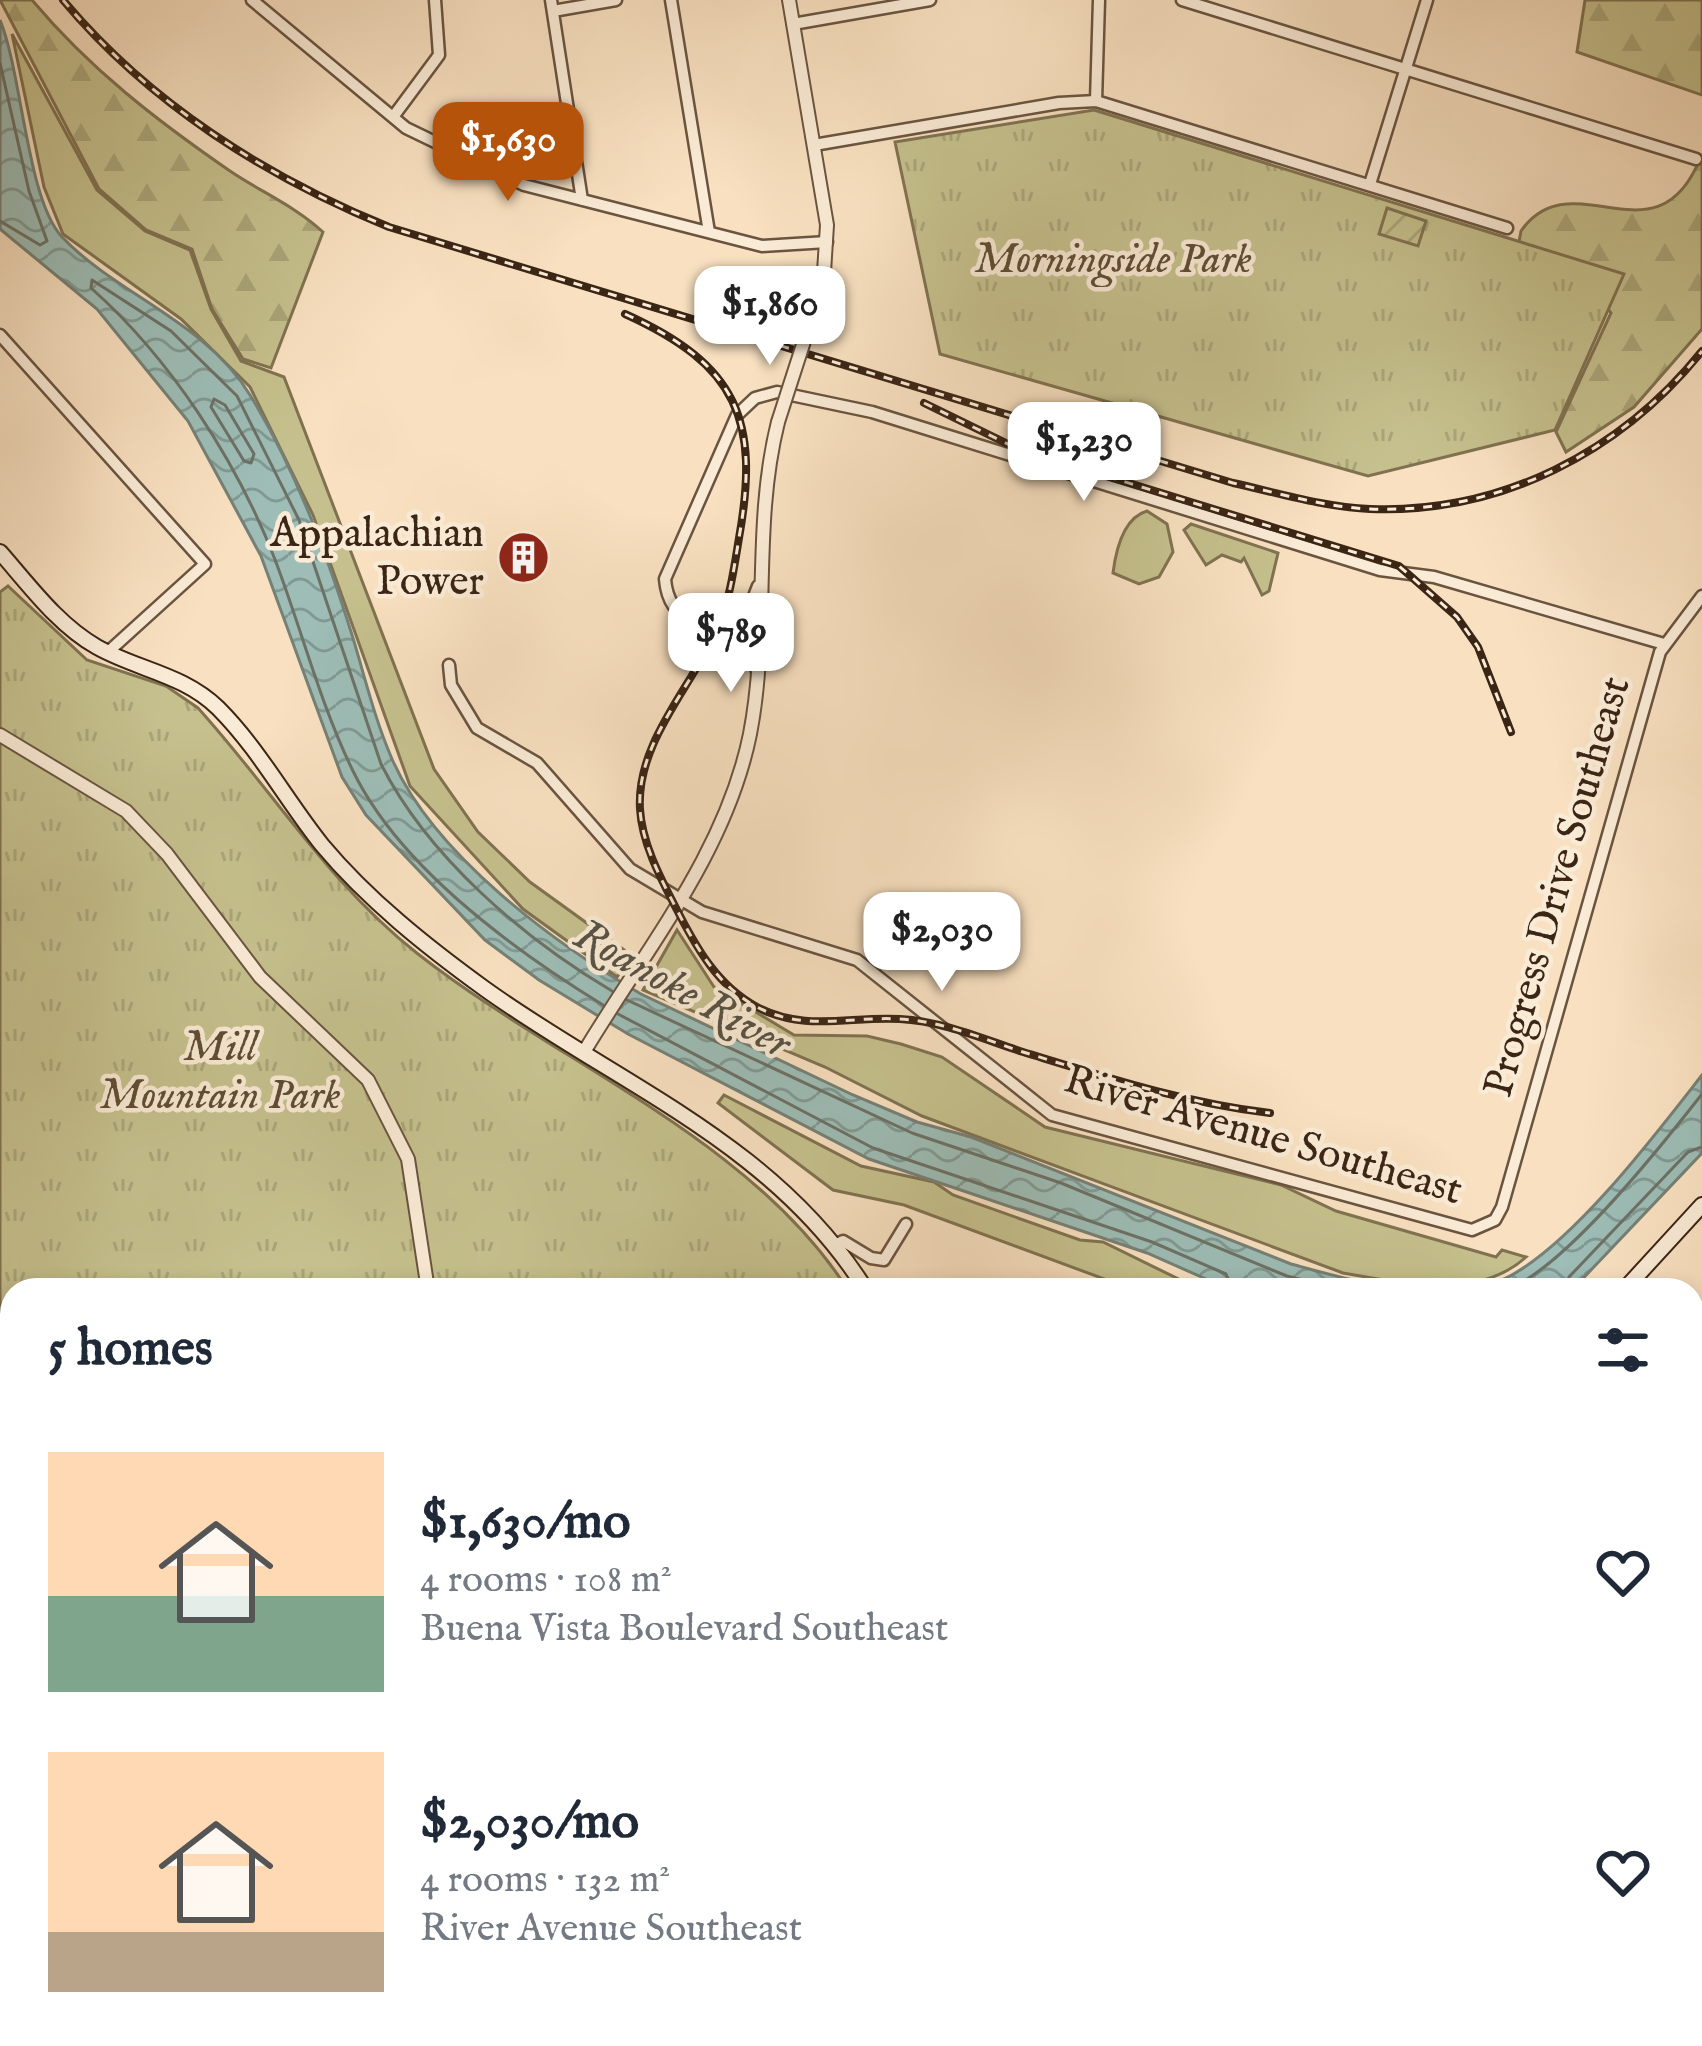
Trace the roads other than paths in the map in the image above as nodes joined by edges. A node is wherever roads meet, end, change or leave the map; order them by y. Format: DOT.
graph roads {
  1 [pos="252,0"];
  2 [pos="435,0"];
  3 [pos="616,0"];
  4 [pos="671,0"];
  5 [pos="789,0"];
  6 [pos="930,0"];
  7 [pos="1099,0"];
  8 [pos="1182,0"];
  9 [pos="1427,0"];
  10 [pos="552,6"];
  11 [pos="793,24"];
  12 [pos="1406,68"];
  13 [pos="1096,101"];
  14 [pos="393,117"];
  15 [pos="814,146"];
  16 [pos="1696,159"];
  17 [pos="1370,184"];
  18 [pos="582,200"];
  19 [pos="1507,229"];
  20 [pos="709,232"];
  21 [pos="827,242"];
  22 [pos="0,335"];
  23 [pos="0,552"];
  24 [pos="760,577"];
  25 [pos="1702,596"];
  26 [pos="718,628"];
  27 [pos="758,629"];
  28 [pos="1664,644"];
  29 [pos="108,652"];
  30 [pos="448,665"];
  31 [pos="757,671"];
  32 [pos="0,735"];
  33 [pos="680,900"];
  34 [pos="584,1052"];
  35 [pos="1702,1205"];
  36 [pos="1502,1207"];
  37 [pos="906,1224"];
  38 [pos="834,1245"];
  39 [pos="426,1278"];
  40 [pos="857,1278"];
  41 [pos="1635,1278"];
  1 -- 14 [label="street"];
  2 -- 14 [label="street"];
  3 -- 10 [label="street"];
  4 -- 20 [label="street"];
  5 -- 11 [label="street"];
  6 -- 11 [label="street"];
  7 -- 13 [label="street"];
  8 -- 12 [label="street"];
  9 -- 12 [label="street"];
  10 -- 18 [label="street"];
  11 -- 15 [label="street"];
  12 -- 16 [label="street"];
  12 -- 17 [label="street"];
  13 -- 15 [label="street"];
  13 -- 17 [label="street"];
  14 -- 18 [label="street"];
  15 -- 21 [label="street"];
  17 -- 19 [label="street"];
  18 -- 20 [label="street"];
  20 -- 21 [label="street"];
  21 -- 24 [label="street, bridge"];
  22 -- 29 [label="street"];
  23 -- 29 [label="main road"];
  24 -- 26 [label="street"];
  24 -- 27 [label="street"];
  25 -- 28 [label="street, Progress Drive Southeast"];
  26 -- 27 [label="street"];
  26 -- 28 [label="street"];
  26 -- 31 [label="street"];
  27 -- 31 [label="street"];
  28 -- 36 [label="street, Progress Drive Southeast"];
  29 -- 34 [label="main road"];
  30 -- 33 [label="street, River Avenue Southeast"];
  31 -- 33 [label="street"];
  32 -- 39 [label="street"];
  33 -- 34 [label="street"];
  33 -- 36 [label="street, River Avenue Southeast"];
  34 -- 38 [label="main road"];
  35 -- 41 [label="main road"];
  37 -- 38 [label="street"];
  38 -- 40 [label="main road"];
}
